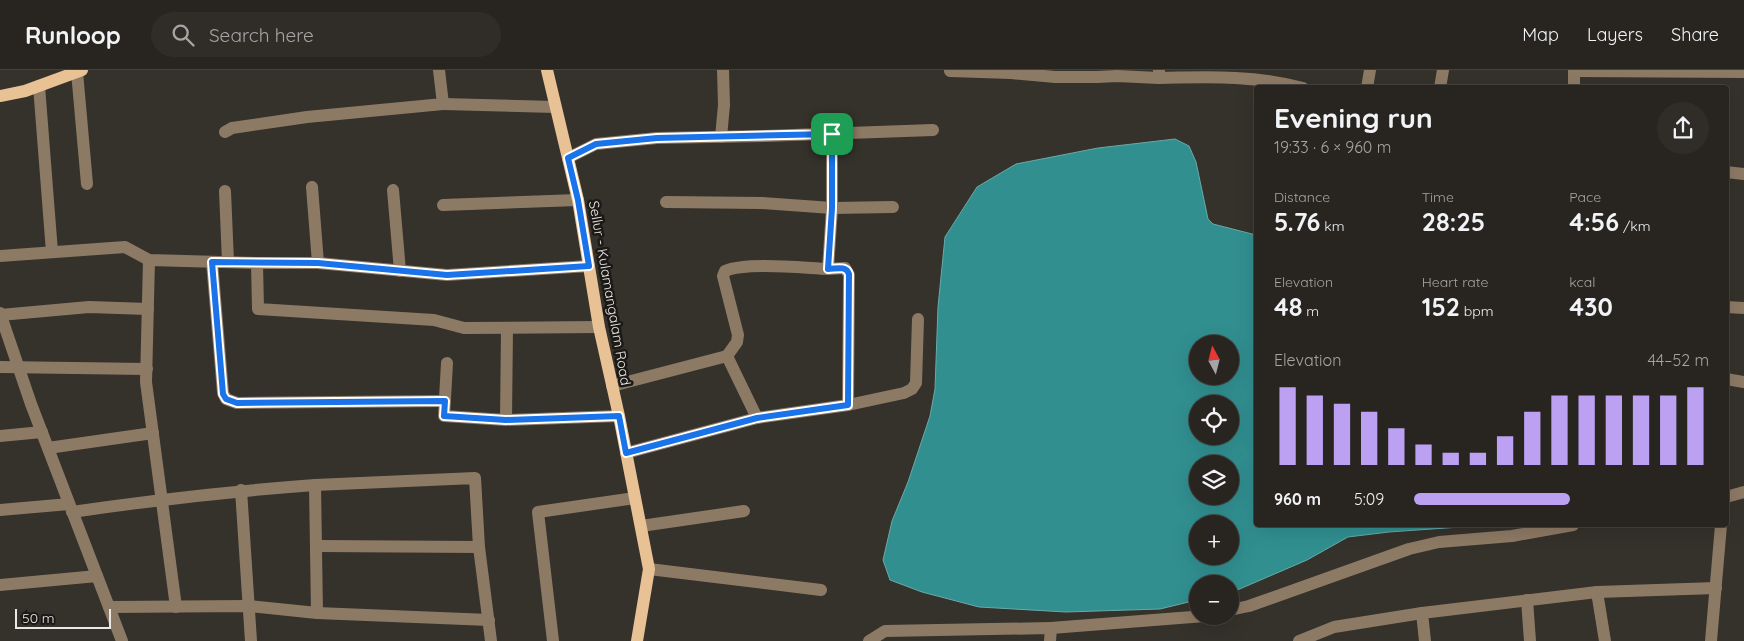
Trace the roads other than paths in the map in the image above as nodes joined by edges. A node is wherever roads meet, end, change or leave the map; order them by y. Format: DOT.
graph roads {
  1 [pos="439,70"];
  2 [pos="547,70"];
  3 [pos="722,70"];
  4 [pos="1370,70"];
  5 [pos="1443,70"];
  6 [pos="80,71"];
  7 [pos="950,71"];
  8 [pos="1574,71"];
  9 [pos="1744,72"];
  10 [pos="1097,74"];
  11 [pos="1159,74"];
  12 [pos="1292,85"];
  13 [pos="1368,85"];
  14 [pos="1440,85"];
  15 [pos="1574,85"];
  16 [pos="39,86"];
  17 [pos="0,96"];
  18 [pos="442,104"];
  19 [pos="555,107"];
  20 [pos="933,130"];
  21 [pos="225,132"];
  22 [pos="832,134"];
  23 [pos="721,137"];
  24 [pos="568,158"];
  25 [pos="1729,172"];
  26 [pos="1744,174"];
  27 [pos="88,184"];
  28 [pos="312,187"];
  29 [pos="393,190"];
  30 [pos="225,191"];
  31 [pos="578,200"];
  32 [pos="666,202"];
  33 [pos="443,205"];
  34 [pos="893,207"];
  35 [pos="832,208"];
  36 [pos="52,252"];
  37 [pos="0,256"];
  38 [pos="149,260"];
  39 [pos="212,262"];
  40 [pos="228,262"];
  41 [pos="257,263"];
  42 [pos="318,263"];
  43 [pos="589,266"];
  44 [pos="828,269"];
  45 [pos="400,271"];
  46 [pos="1729,307"];
  47 [pos="1744,308"];
  48 [pos="148,309"];
  49 [pos="0,314"];
  50 [pos="918,319"];
  51 [pos="598,327"];
  52 [pos="507,328"];
  53 [pos="732,350"];
  54 [pos="447,363"];
  55 [pos="0,367"];
  56 [pos="18,367"];
  57 [pos="147,369"];
  58 [pos="1729,380"];
  59 [pos="1744,382"];
  60 [pos="612,386"];
  61 [pos="445,401"];
  62 [pos="848,405"];
  63 [pos="619,416"];
  64 [pos="757,418"];
  65 [pos="506,420"];
  66 [pos="42,432"];
  67 [pos="153,434"];
  68 [pos="0,436"];
  69 [pos="48,448"];
  70 [pos="626,453"];
  71 [pos="315,485"];
  72 [pos="241,490"];
  73 [pos="1744,492"];
  74 [pos="1729,496"];
  75 [pos="635,498"];
  76 [pos="162,499"];
  77 [pos="71,508"];
  78 [pos="0,510"];
  79 [pos="744,511"];
  80 [pos="640,526"];
  81 [pos="1562,527"];
  82 [pos="1721,527"];
  83 [pos="317,546"];
  84 [pos="479,548"];
  85 [pos="649,569"];
  86 [pos="97,576"];
  87 [pos="0,585"];
  88 [pos="1716,588"];
  89 [pos="821,590"];
  90 [pos="1597,592"];
  91 [pos="1527,600"];
  92 [pos="249,606"];
  93 [pos="109,607"];
  94 [pos="176,607"];
  95 [pos="1239,608"];
  96 [pos="317,613"];
  97 [pos="1422,614"];
  98 [pos="1189,617"];
  99 [pos="489,620"];
  100 [pos="1051,628"];
  101 [pos="122,641"];
  102 [pos="251,641"];
  103 [pos="491,641"];
  104 [pos="553,641"];
  105 [pos="637,641"];
  106 [pos="869,641"];
  107 [pos="1050,641"];
  108 [pos="1299,641"];
  109 [pos="1425,641"];
  110 [pos="1530,641"];
  111 [pos="1605,641"];
  112 [pos="1711,641"];
  1 -- 18 [label="street"];
  2 -- 19 [label="main road, Sellur - Kulamangalam Road"];
  3 -- 23 [label="street"];
  4 -- 13 [label="street"];
  5 -- 14 [label="street"];
  6 -- 16 [label="main road"];
  6 -- 27 [label="street"];
  7 -- 10 [label="street"];
  8 -- 9 [label="street"];
  8 -- 15 [label="street"];
  10 -- 11 [label="street"];
  11 -- 12 [label="street"];
  16 -- 17 [label="main road"];
  16 -- 36 [label="street"];
  18 -- 19 [label="street"];
  18 -- 21 [label="street"];
  19 -- 24 [label="main road, Sellur - Kulamangalam Road"];
  20 -- 22 [label="street"];
  22 -- 23 [label="street"];
  22 -- 35 [label="street"];
  23 -- 24 [label="street"];
  24 -- 31 [label="main road, Sellur - Kulamangalam Road"];
  25 -- 26 [label="street"];
  28 -- 42 [label="street"];
  29 -- 45 [label="street"];
  30 -- 40 [label="street"];
  31 -- 33 [label="street"];
  31 -- 43 [label="main road, Sellur - Kulamangalam Road"];
  32 -- 35 [label="street"];
  34 -- 35 [label="street"];
  35 -- 44 [label="street"];
  36 -- 37 [label="street"];
  36 -- 38 [label="street"];
  38 -- 39 [label="street"];
  38 -- 48 [label="street"];
  39 -- 40 [label="street"];
  39 -- 61 [label="street"];
  40 -- 41 [label="street"];
  41 -- 42 [label="street"];
  41 -- 52 [label="street"];
  42 -- 45 [label="street"];
  43 -- 45 [label="street"];
  43 -- 51 [label="main road, Sellur - Kulamangalam Road"];
  44 -- 53 [label="street"];
  44 -- 62 [label="street"];
  46 -- 47 [label="street"];
  48 -- 49 [label="street"];
  48 -- 57 [label="street"];
  49 -- 56 [label="street"];
  50 -- 62 [label="street"];
  51 -- 52 [label="street"];
  51 -- 60 [label="main road, Sellur - Kulamangalam Road"];
  52 -- 65 [label="street"];
  53 -- 60 [label="street"];
  53 -- 64 [label="street"];
  54 -- 61 [label="street"];
  55 -- 56 [label="street"];
  56 -- 57 [label="street"];
  56 -- 66 [label="street"];
  57 -- 67 [label="street"];
  58 -- 59 [label="street"];
  60 -- 63 [label="main road, Sellur - Kulamangalam Road"];
  61 -- 65 [label="street"];
  62 -- 64 [label="street"];
  63 -- 65 [label="street"];
  63 -- 70 [label="main road, Sellur - Kulamangalam Road"];
  64 -- 70 [label="street"];
  66 -- 68 [label="street"];
  66 -- 69 [label="street"];
  67 -- 69 [label="street"];
  67 -- 76 [label="street"];
  69 -- 77 [label="street"];
  70 -- 75 [label="main road, Sellur - Kulamangalam Road"];
  71 -- 72 [label="street"];
  71 -- 83 [label="street"];
  71 -- 84 [label="street"];
  72 -- 76 [label="street"];
  72 -- 92 [label="street"];
  73 -- 74 [label="street"];
  75 -- 80 [label="main road, Sellur - Kulamangalam Road"];
  75 -- 104 [label="street"];
  76 -- 77 [label="street"];
  76 -- 94 [label="street"];
  77 -- 78 [label="street"];
  77 -- 86 [label="street"];
  79 -- 80 [label="street"];
  80 -- 85 [label="main road, Sellur - Kulamangalam Road"];
  81 -- 95 [label="street"];
  82 -- 88 [label="street"];
  83 -- 84 [label="street"];
  83 -- 96 [label="street"];
  84 -- 99 [label="street"];
  85 -- 89 [label="street"];
  85 -- 105 [label="main road, Sellur - Kulamangalam Road"];
  86 -- 87 [label="street"];
  86 -- 93 [label="street"];
  88 -- 90 [label="street"];
  88 -- 112 [label="street"];
  90 -- 91 [label="street"];
  90 -- 111 [label="street"];
  91 -- 97 [label="street"];
  91 -- 110 [label="street"];
  92 -- 94 [label="street"];
  92 -- 96 [label="street"];
  92 -- 102 [label="street"];
  93 -- 94 [label="street"];
  93 -- 101 [label="street"];
  96 -- 99 [label="street"];
  97 -- 108 [label="street"];
  97 -- 109 [label="street"];
  98 -- 100 [label="street"];
  99 -- 103 [label="street"];
  100 -- 106 [label="street"];
  100 -- 107 [label="street"];
}
